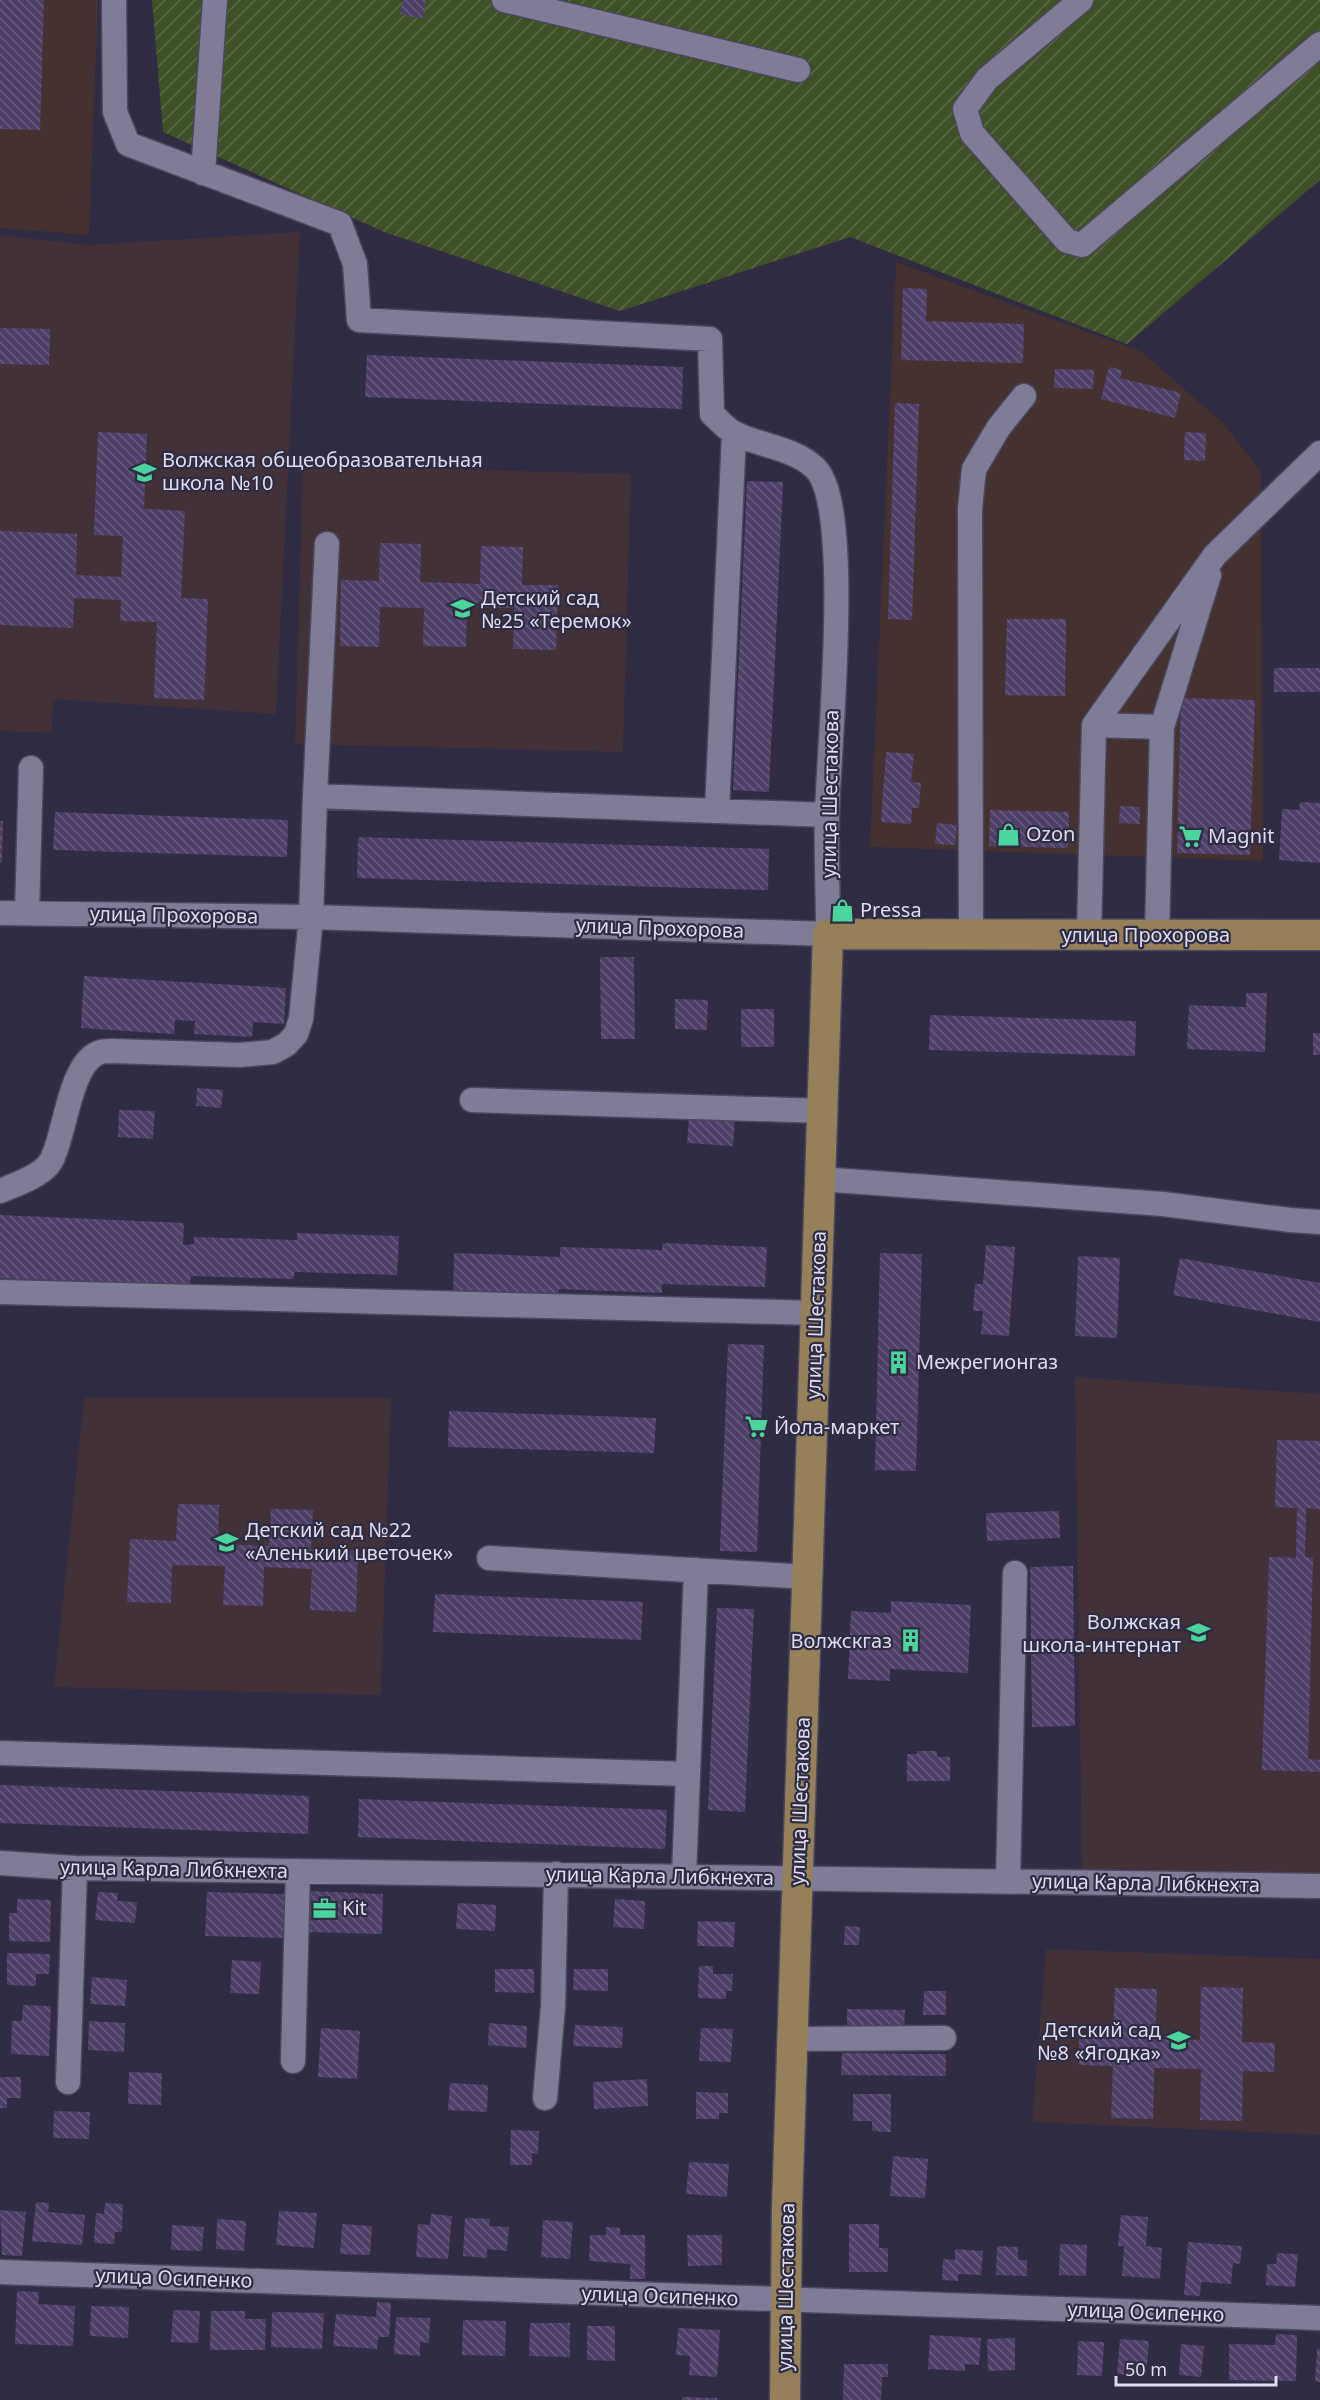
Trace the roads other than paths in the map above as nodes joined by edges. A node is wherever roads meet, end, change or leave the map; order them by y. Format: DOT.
graph roads {
  1 [pos="114,0"];
  2 [pos="215,0"];
  3 [pos="504,0"];
  4 [pos="1081,0"];
  5 [pos="1320,44"];
  6 [pos="798,70"];
  7 [pos="204,173"];
  8 [pos="1024,396"];
  9 [pos="734,434"];
  10 [pos="1320,453"];
  11 [pos="327,544"];
  12 [pos="1215,555"];
  13 [pos="1094,725"];
  14 [pos="1162,727"];
  15 [pos="31,768"];
  16 [pos="315,796"];
  17 [pos="717,811"];
  18 [pos="827,815"];
  19 [pos="0,913"];
  20 [pos="27,913"];
  21 [pos="311,917"];
  22 [pos="971,933"];
  23 [pos="828,934"];
  24 [pos="1089,935"];
  25 [pos="1157,935"];
  26 [pos="1320,935"];
  27 [pos="472,1100"];
  28 [pos="822,1111"];
  29 [pos="820,1179"];
  30 [pos="0,1191"];
  31 [pos="1320,1222"];
  32 [pos="0,1292"];
  33 [pos="816,1313"];
  34 [pos="489,1558"];
  35 [pos="696,1570"];
  36 [pos="1015,1573"];
  37 [pos="808,1577"];
  38 [pos="0,1753"];
  39 [pos="688,1774"];
  40 [pos="0,1863"];
  41 [pos="75,1868"];
  42 [pos="298,1871"];
  43 [pos="556,1874"];
  44 [pos="684,1876"];
  45 [pos="798,1877"];
  46 [pos="1008,1881"];
  47 [pos="1320,1886"];
  48 [pos="793,2038"];
  49 [pos="944,2038"];
  50 [pos="293,2061"];
  51 [pos="68,2082"];
  52 [pos="544,2098"];
  53 [pos="0,2272"];
  54 [pos="786,2300"];
  55 [pos="1320,2318"];
  56 [pos="785,2400"];
  1 -- 7 [label="street"];
  2 -- 7 [label="street"];
  3 -- 6 [label="street"];
  4 -- 5 [label="street"];
  7 -- 9 [label="street"];
  8 -- 22 [label="street"];
  9 -- 17 [label="street"];
  9 -- 18 [label="street, улица Шестакова"];
  10 -- 12 [label="street"];
  11 -- 16 [label="street"];
  12 -- 13 [label="street"];
  12 -- 14 [label="street"];
  13 -- 14 [label="street"];
  13 -- 24 [label="street"];
  14 -- 25 [label="street"];
  15 -- 20 [label="street"];
  16 -- 17 [label="street"];
  16 -- 21 [label="street"];
  17 -- 18 [label="street"];
  18 -- 23 [label="street, улица Шестакова"];
  19 -- 20 [label="street, улица Прохорова"];
  20 -- 21 [label="street, улица Прохорова"];
  21 -- 23 [label="street, улица Прохорова"];
  21 -- 30 [label="street"];
  22 -- 23 [label="main road, улица Прохорова"];
  22 -- 24 [label="main road, улица Прохорова"];
  23 -- 28 [label="main road, улица Шестакова"];
  24 -- 25 [label="main road, улица Прохорова"];
  25 -- 26 [label="main road, улица Прохорова"];
  27 -- 28 [label="street"];
  28 -- 29 [label="main road, улица Шестакова"];
  29 -- 31 [label="street"];
  29 -- 33 [label="main road, улица Шестакова"];
  32 -- 33 [label="street"];
  33 -- 37 [label="main road, улица Шестакова"];
  34 -- 35 [label="street"];
  35 -- 37 [label="street"];
  35 -- 39 [label="street"];
  36 -- 46 [label="street"];
  37 -- 45 [label="main road, улица Шестакова"];
  38 -- 39 [label="street"];
  39 -- 44 [label="street"];
  40 -- 41 [label="street, улица Карла Либкнехта"];
  41 -- 42 [label="street, улица Карла Либкнехта"];
  41 -- 51 [label="street"];
  42 -- 43 [label="street, улица Карла Либкнехта"];
  42 -- 50 [label="street"];
  43 -- 44 [label="street, улица Карла Либкнехта"];
  43 -- 52 [label="street"];
  44 -- 45 [label="street, улица Карла Либкнехта"];
  45 -- 46 [label="street, улица Карла Либкнехта"];
  45 -- 48 [label="main road, улица Шестакова"];
  46 -- 47 [label="street, улица Карла Либкнехта"];
  48 -- 49 [label="street"];
  48 -- 54 [label="main road, улица Шестакова"];
  53 -- 54 [label="street, улица Осипенко"];
  54 -- 55 [label="street, улица Осипенко"];
  54 -- 56 [label="main road, улица Шестакова"];
}
